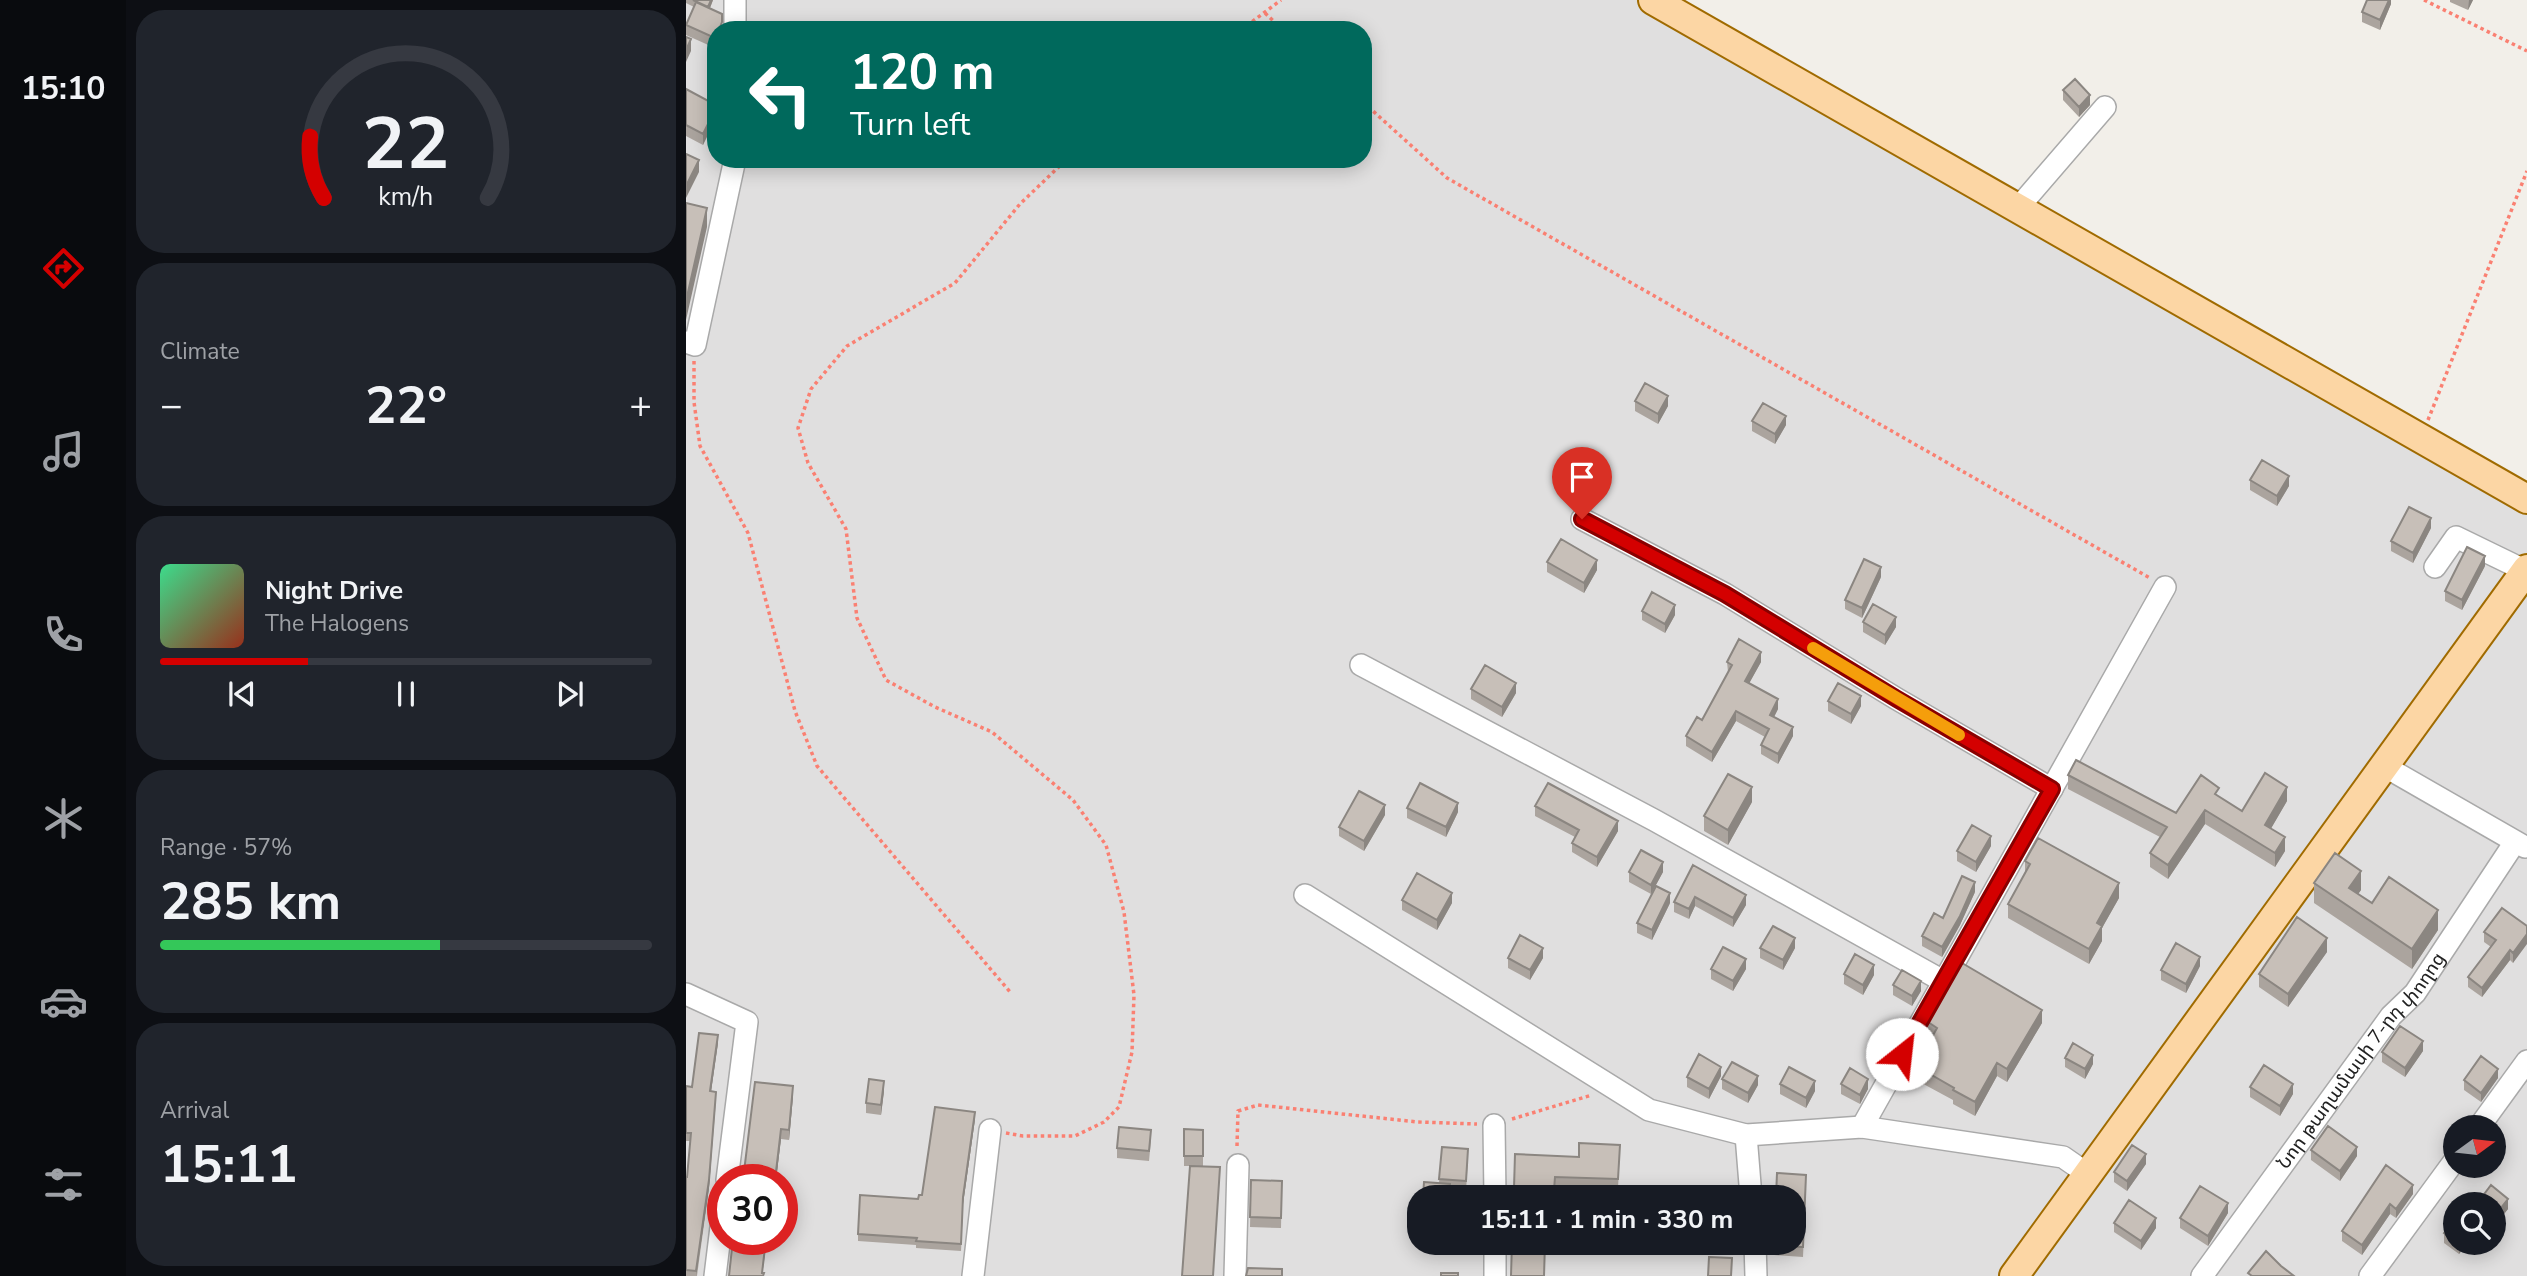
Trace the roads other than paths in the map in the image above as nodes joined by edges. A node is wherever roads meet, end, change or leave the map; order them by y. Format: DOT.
graph roads {
  1 [pos="735,0"];
  2 [pos="1653,0"];
  3 [pos="735,21"];
  4 [pos="2105,107"];
  5 [pos="732,168"];
  6 [pos="2017,209"];
  7 [pos="690,343"];
  8 [pos="2527,499"];
  9 [pos="1582,519"];
  10 [pos="2435,567"];
  11 [pos="2526,570"];
  12 [pos="2165,587"];
  13 [pos="1361,665"];
  14 [pos="2384,766"];
  15 [pos="2052,789"];
  16 [pos="2521,845"];
  17 [pos="1305,895"];
  18 [pos="1943,981"];
  19 [pos="686,994"];
  20 [pos="2527,1061"];
  21 [pos="2488,1115"];
  22 [pos="1494,1125"];
  23 [pos="1862,1127"];
  24 [pos="990,1130"];
  25 [pos="1746,1135"];
  26 [pos="729,1164"];
  27 [pos="1238,1165"];
  28 [pos="2089,1175"];
  29 [pos="2443,1176"];
  30 [pos="1494,1185"];
  31 [pos="1750,1185"];
  32 [pos="718,1255"];
  33 [pos="1495,1255"];
  34 [pos="1755,1255"];
  35 [pos="715,1276"];
  36 [pos="973,1276"];
  37 [pos="1235,1276"];
  38 [pos="1495,1276"];
  39 [pos="1756,1276"];
  40 [pos="2014,1276"];
  41 [pos="2202,1276"];
  42 [pos="2370,1276"];
  1 -- 3 [label="street"];
  2 -- 6 [label="main road"];
  4 -- 6 [label="street"];
  5 -- 7 [label="street"];
  6 -- 8 [label="main road"];
  9 -- 15 [label="street"];
  10 -- 11 [label="street"];
  11 -- 14 [label="main road"];
  12 -- 15 [label="street"];
  13 -- 18 [label="street"];
  14 -- 16 [label="street"];
  14 -- 28 [label="main road"];
  15 -- 18 [label="street"];
  16 -- 41 [label="street, Նոր թաղամասի 7-րդ փողոց"];
  17 -- 25 [label="street"];
  18 -- 23 [label="street"];
  19 -- 26 [label="street"];
  20 -- 21 [label="street"];
  22 -- 30 [label="street"];
  23 -- 25 [label="street"];
  23 -- 28 [label="street"];
  24 -- 36 [label="street"];
  25 -- 31 [label="street"];
  27 -- 37 [label="street"];
  28 -- 40 [label="main road"];
  29 -- 42 [label="street"];
  32 -- 35 [label="street"];
  33 -- 38 [label="street"];
  34 -- 39 [label="street"];
}
